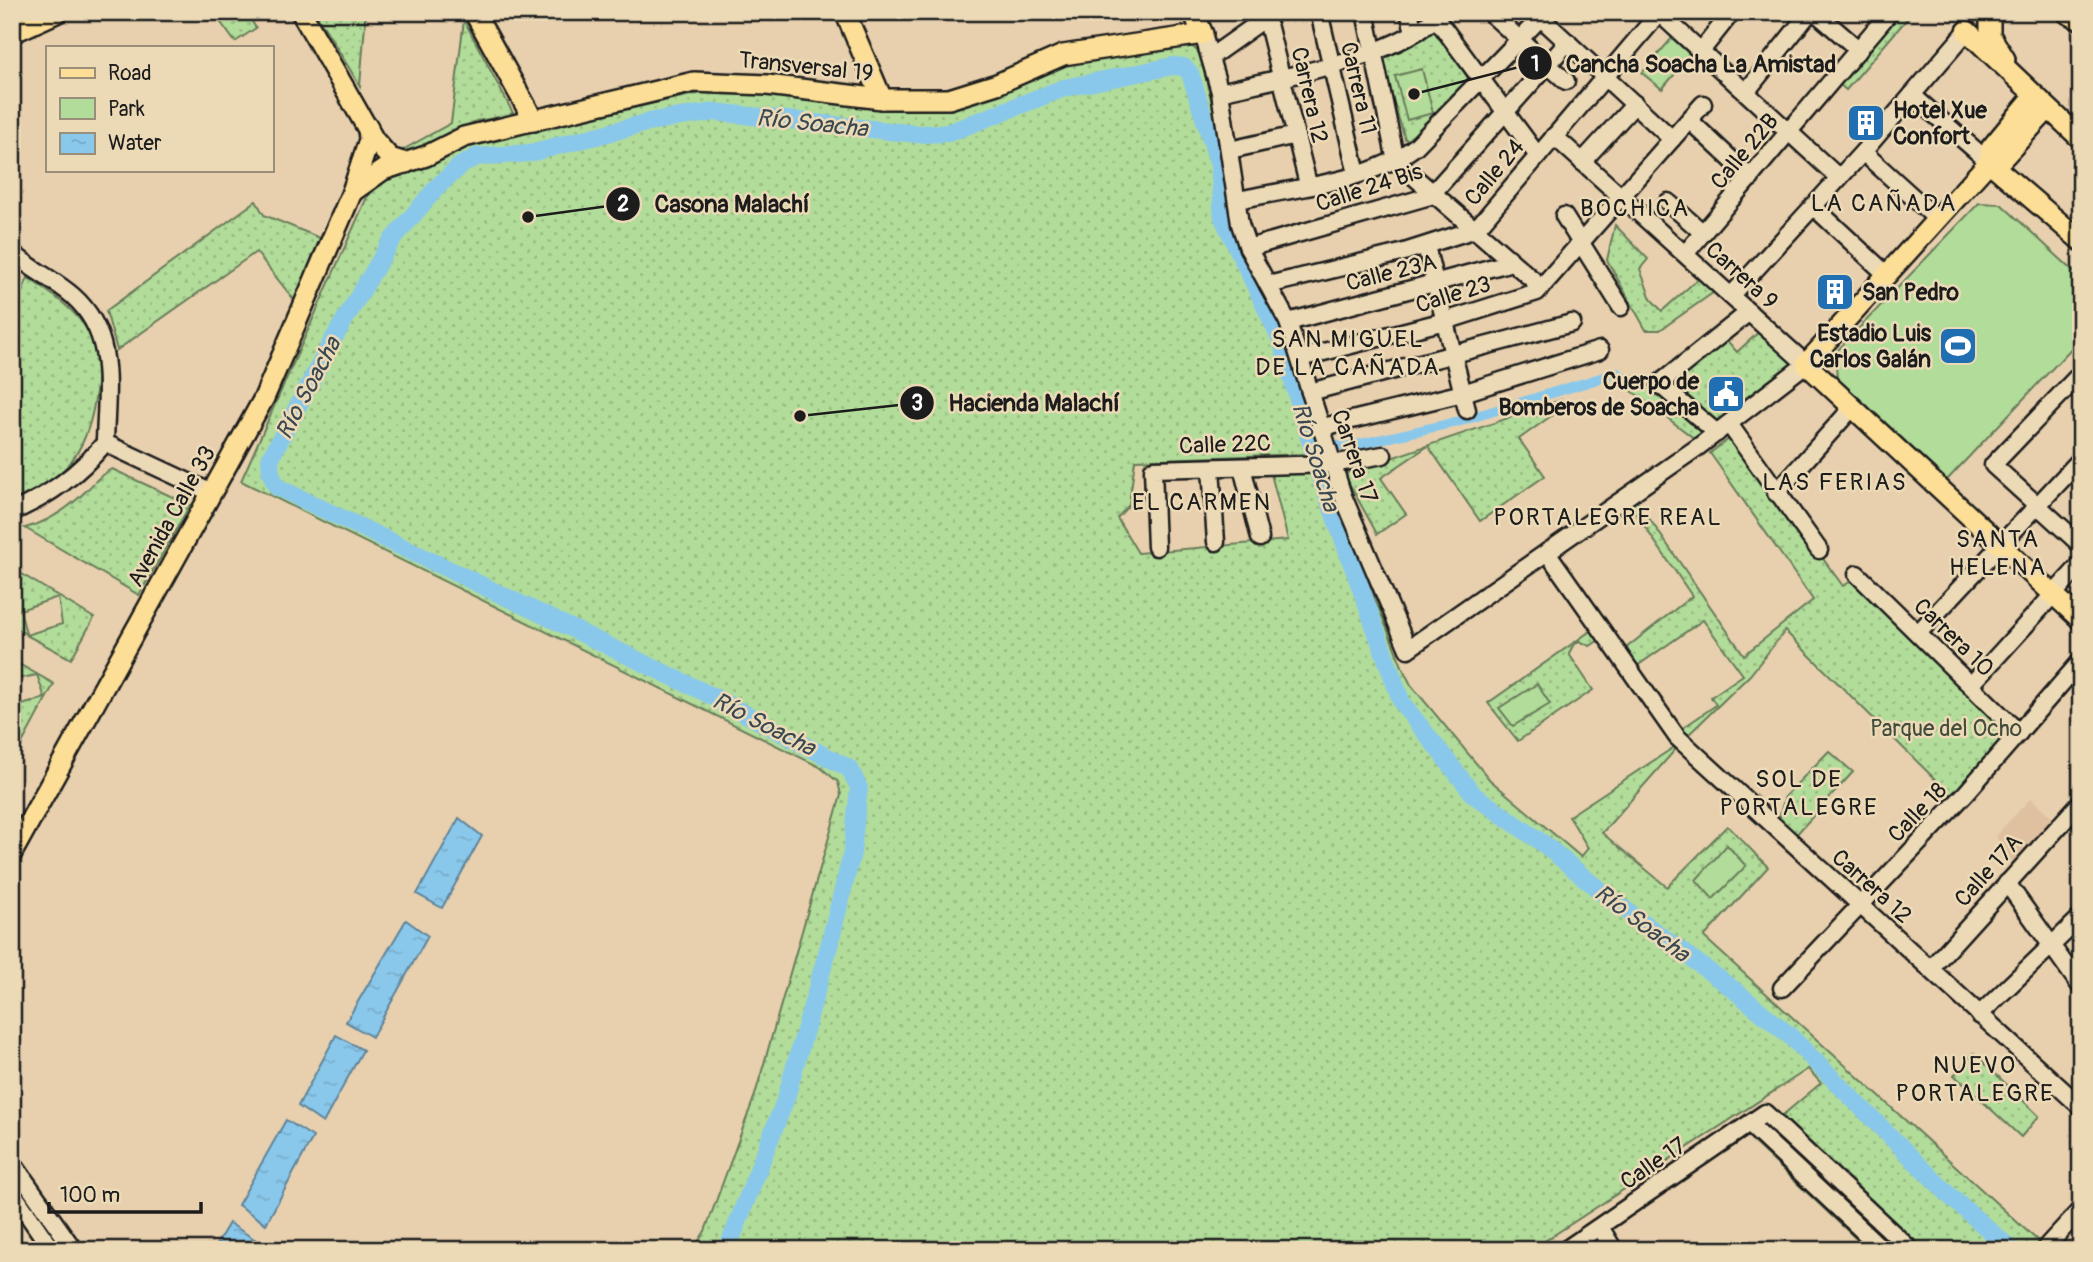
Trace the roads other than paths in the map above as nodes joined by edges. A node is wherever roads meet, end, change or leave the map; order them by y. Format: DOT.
graph roads {
  1 [pos="301,12"];
  2 [pos="474,12"];
  3 [pos="845,12"];
  4 [pos="1183,12"];
  5 [pos="1193,12"];
  6 [pos="1319,12"];
  7 [pos="1365,12"];
  8 [pos="1409,12"];
  9 [pos="1489,12"];
  10 [pos="1659,12"];
  11 [pos="1732,12"];
  12 [pos="1812,12"];
  13 [pos="1890,12"];
  14 [pos="1990,12"];
  15 [pos="2069,12"];
  16 [pos="1269,14"];
  17 [pos="1438,15"];
  18 [pos="1544,15"];
  19 [pos="48,16"];
  20 [pos="2081,18"];
  21 [pos="12,23"];
  22 [pos="1967,31"];
  23 [pos="1414,32"];
  24 [pos="12,33"];
  25 [pos="1198,35"];
  26 [pos="1520,40"];
  27 [pos="1568,43"];
  28 [pos="1859,50"];
  29 [pos="1701,51"];
  30 [pos="1373,54"];
  31 [pos="1212,56"];
  32 [pos="1329,64"];
  33 [pos="1548,66"];
  34 [pos="1604,76"];
  35 [pos="1282,77"];
  36 [pos="1480,78"];
  37 [pos="1566,81"];
  38 [pos="1220,92"];
  39 [pos="1746,92"];
  40 [pos="1912,94"];
  41 [pos="882,99"];
  42 [pos="2041,102"];
  43 [pos="1635,104"];
  44 [pos="1703,104"];
  45 [pos="1506,114"];
  46 [pos="1689,120"];
  47 [pos="534,121"];
  48 [pos="368,127"];
  49 [pos="1790,132"];
  50 [pos="1296,135"];
  51 [pos="1554,136"];
  52 [pos="1672,139"];
  53 [pos="2081,139"];
  54 [pos="1230,150"];
  55 [pos="1863,152"];
  56 [pos="1538,156"];
  57 [pos="1396,161"];
  58 [pos="1582,162"];
  59 [pos="1989,162"];
  60 [pos="406,163"];
  61 [pos="1356,174"];
  62 [pos="1751,178"];
  63 [pos="1839,178"];
  64 [pos="1308,184"];
  65 [pos="352,192"];
  66 [pos="1434,194"];
  67 [pos="1620,196"];
  68 [pos="1238,200"];
  69 [pos="1668,202"];
  70 [pos="1813,206"];
  71 [pos="1564,216"];
  72 [pos="1938,220"];
  73 [pos="1476,229"];
  74 [pos="1703,233"];
  75 [pos="1580,241"];
  76 [pos="2081,242"];
  77 [pos="1426,246"];
  78 [pos="1248,248"];
  79 [pos="12,252"];
  80 [pos="1685,254"];
  81 [pos="1507,261"];
  82 [pos="1887,275"];
  83 [pos="1268,285"];
  84 [pos="1436,285"];
  85 [pos="1538,289"];
  86 [pos="1731,296"];
  87 [pos="1622,307"];
  88 [pos="1749,312"];
  89 [pos="1445,321"];
  90 [pos="1288,322"];
  91 [pos="1573,323"];
  92 [pos="1600,350"];
  93 [pos="1454,355"];
  94 [pos="1300,358"];
  95 [pos="1806,364"];
  96 [pos="2081,373"];
  97 [pos="2075,390"];
  98 [pos="1310,392"];
  99 [pos="1463,393"];
  100 [pos="1852,408"];
  101 [pos="1467,410"];
  102 [pos="1319,428"];
  103 [pos="1723,429"];
  104 [pos="105,443"];
  105 [pos="1382,455"];
  106 [pos="2081,459"];
  107 [pos="1321,464"];
  108 [pos="1242,467"];
  109 [pos="1212,468"];
  110 [pos="1776,492"];
  111 [pos="212,493"];
  112 [pos="2037,505"];
  113 [pos="12,512"];
  114 [pos="1260,538"];
  115 [pos="1216,542"];
  116 [pos="2081,545"];
  117 [pos="1999,546"];
  118 [pos="1156,547"];
  119 [pos="1819,550"];
  120 [pos="1547,552"];
  121 [pos="2081,564"];
  122 [pos="1857,574"];
  123 [pos="2054,594"];
  124 [pos="2081,620"];
  125 [pos="1917,633"];
  126 [pos="2081,661"];
  127 [pos="1971,685"];
  128 [pos="2019,733"];
  129 [pos="2081,802"];
  130 [pos="12,853"];
  131 [pos="2010,880"];
  132 [pos="1860,905"];
  133 [pos="2081,917"];
  134 [pos="2053,942"];
  135 [pos="1930,969"];
  136 [pos="2081,974"];
  137 [pos="1782,988"];
  138 [pos="2081,988"];
  139 [pos="1979,1015"];
  140 [pos="2080,1106"];
  141 [pos="1750,1125"];
  142 [pos="12,1162"];
  143 [pos="12,1192"];
  144 [pos="2081,1209"];
  145 [pos="1600,1227"];
  146 [pos="2046,1247"];
  147 [pos="52,1250"];
  148 [pos="74,1250"];
  149 [pos="1565,1250"];
  150 [pos="1614,1250"];
  151 [pos="1883,1250"];
  152 [pos="1911,1250"];
  1 -- 48 [label="main road"];
  2 -- 47 [label="main road"];
  3 -- 41 [label="main road"];
  4 -- 25 [label="main road"];
  5 -- 25 [label="main road"];
  6 -- 32 [label="street, Carrera 11"];
  7 -- 30 [label="street"];
  8 -- 23 [label="street"];
  9 -- 26 [label="street"];
  10 -- 29 [label="street"];
  10 -- 34 [label="street, Calle 24"];
  11 -- 29 [label="street"];
  12 -- 28 [label="street"];
  12 -- 39 [label="street"];
  13 -- 28 [label="street, Calle 22B"];
  14 -- 42 [label="main road"];
  15 -- 20 [label="highway"];
  16 -- 31 [label="street"];
  16 -- 35 [label="street, Carrera 12"];
  17 -- 23 [label="street"];
  17 -- 36 [label="street"];
  18 -- 26 [label="street"];
  18 -- 27 [label="street"];
  19 -- 21 [label="street"];
  19 -- 24 [label="main road"];
  22 -- 40 [label="street"];
  22 -- 42 [label="main road"];
  23 -- 30 [label="street"];
  25 -- 31 [label="street, Carrera 17"];
  25 -- 41 [label="main road, Transversal 19"];
  26 -- 33 [label="street"];
  26 -- 36 [label="street"];
  27 -- 33 [label="street, Calle 24 Bis"];
  27 -- 34 [label="street"];
  28 -- 49 [label="street, Calle 22B"];
  29 -- 39 [label="street"];
  30 -- 32 [label="street"];
  30 -- 57 [label="street"];
  31 -- 38 [label="street, Carrera 17"];
  32 -- 35 [label="street"];
  32 -- 61 [label="street, Carrera 11"];
  33 -- 37 [label="street"];
  33 -- 45 [label="street, Calle 24 Bis"];
  34 -- 43 [label="street"];
  34 -- 51 [label="street, Calle 24"];
  35 -- 38 [label="street"];
  35 -- 50 [label="street, Carrera 12"];
  36 -- 45 [label="street"];
  36 -- 57 [label="street"];
  38 -- 54 [label="street, Carrera 17"];
  39 -- 49 [label="street"];
  40 -- 55 [label="street"];
  40 -- 59 [label="street"];
  41 -- 47 [label="main road, Transversal 19"];
  42 -- 53 [label="main road"];
  42 -- 59 [label="main road"];
  43 -- 52 [label="street"];
  43 -- 58 [label="street"];
  44 -- 46 [label="street"];
  45 -- 56 [label="street"];
  45 -- 66 [label="street, Calle 24 Bis"];
  46 -- 52 [label="street"];
  46 -- 62 [label="street"];
  47 -- 60 [label="main road, Transversal 19"];
  48 -- 60 [label="main road"];
  48 -- 65 [label="main road, Avenida Calle 33"];
  49 -- 62 [label="street, Calle 22B"];
  49 -- 63 [label="street"];
  50 -- 54 [label="street"];
  50 -- 64 [label="street, Carrera 12"];
  51 -- 56 [label="street, Calle 24"];
  51 -- 58 [label="street, Carrera 9"];
  52 -- 67 [label="street"];
  54 -- 68 [label="street, Carrera 17"];
  55 -- 63 [label="street"];
  55 -- 72 [label="street"];
  56 -- 73 [label="street, Calle 24"];
  57 -- 61 [label="street"];
  57 -- 66 [label="street"];
  58 -- 67 [label="street, Carrera 9"];
  59 -- 72 [label="main road"];
  59 -- 76 [label="main road"];
  60 -- 65 [label="main road, Transversal 19"];
  61 -- 64 [label="street"];
  62 -- 74 [label="street, Calle 22B"];
  63 -- 70 [label="street"];
  64 -- 68 [label="street"];
  65 -- 111 [label="main road, Avenida Calle 33"];
  66 -- 73 [label="street"];
  66 -- 78 [label="street, Calle 24 Bis"];
  67 -- 75 [label="street"];
  67 -- 80 [label="street, Carrera 9"];
  68 -- 78 [label="street, Carrera 17"];
  69 -- 74 [label="street"];
  70 -- 82 [label="street"];
  70 -- 86 [label="street"];
  71 -- 75 [label="street"];
  72 -- 82 [label="main road"];
  73 -- 77 [label="street, Calle 24"];
  73 -- 81 [label="street"];
  74 -- 80 [label="street, Calle 22B"];
  75 -- 85 [label="street"];
  75 -- 87 [label="street"];
  77 -- 83 [label="street, Calle 24"];
  77 -- 84 [label="street"];
  78 -- 83 [label="street, Carrera 17"];
  79 -- 104 [label="street"];
  80 -- 86 [label="street, Carrera 9"];
  81 -- 84 [label="street, Calle 23A"];
  81 -- 85 [label="street"];
  82 -- 95 [label="main road"];
  83 -- 90 [label="street, Carrera 17"];
  84 -- 89 [label="street"];
  84 -- 90 [label="street, Calle 23A"];
  85 -- 89 [label="street, Calle 23"];
  86 -- 88 [label="street, Carrera 9"];
  88 -- 95 [label="street, Carrera 9"];
  88 -- 103 [label="street"];
  89 -- 93 [label="street"];
  89 -- 94 [label="street, Calle 23"];
  90 -- 94 [label="street, Carrera 17"];
  91 -- 93 [label="street"];
  92 -- 99 [label="street"];
  93 -- 98 [label="street"];
  93 -- 99 [label="street"];
  94 -- 98 [label="street, Carrera 17"];
  95 -- 100 [label="main road"];
  95 -- 103 [label="street"];
  96 -- 97 [label="street"];
  97 -- 112 [label="street"];
  98 -- 102 [label="street, Carrera 17"];
  99 -- 101 [label="street"];
  99 -- 102 [label="street"];
  100 -- 110 [label="street"];
  100 -- 117 [label="main road"];
  102 -- 107 [label="street, Carrera 17"];
  103 -- 110 [label="street"];
  103 -- 120 [label="street"];
  104 -- 111 [label="street"];
  104 -- 113 [label="street"];
  105 -- 107 [label="street, Calle 22C"];
  106 -- 112 [label="street"];
  107 -- 108 [label="street, Calle 22C"];
  107 -- 120 [label="street, Carrera 17"];
  108 -- 109 [label="street, Calle 22C"];
  108 -- 114 [label="street"];
  109 -- 115 [label="street"];
  109 -- 118 [label="street, Calle 22C"];
  110 -- 119 [label="street"];
  111 -- 130 [label="main road, Avenida Calle 33"];
  112 -- 116 [label="street"];
  112 -- 117 [label="street"];
  117 -- 123 [label="main road"];
  117 -- 125 [label="street"];
  120 -- 132 [label="street, Carrera 12"];
  121 -- 123 [label="street"];
  122 -- 125 [label="street, Carrera 10"];
  123 -- 124 [label="main road"];
  123 -- 127 [label="street"];
  125 -- 127 [label="street, Carrera 10"];
  126 -- 128 [label="street, Calle 18"];
  127 -- 128 [label="street, Carrera 10"];
  128 -- 132 [label="street, Calle 18"];
  129 -- 131 [label="street, Calle 17A"];
  131 -- 134 [label="street"];
  131 -- 135 [label="street, Calle 17A"];
  132 -- 135 [label="street, Carrera 12"];
  132 -- 137 [label="street, Calle 18"];
  133 -- 134 [label="street"];
  134 -- 136 [label="street"];
  134 -- 138 [label="street"];
  134 -- 139 [label="street"];
  135 -- 139 [label="street, Carrera 12"];
  139 -- 140 [label="street, Carrera 12"];
  141 -- 145 [label="street, Calle 17"];
  141 -- 151 [label="street"];
  141 -- 152 [label="street, Calle 17"];
  142 -- 148 [label="street"];
  143 -- 147 [label="street"];
  144 -- 146 [label="street"];
  145 -- 149 [label="street, Calle 17"];
  145 -- 150 [label="street"];
}
